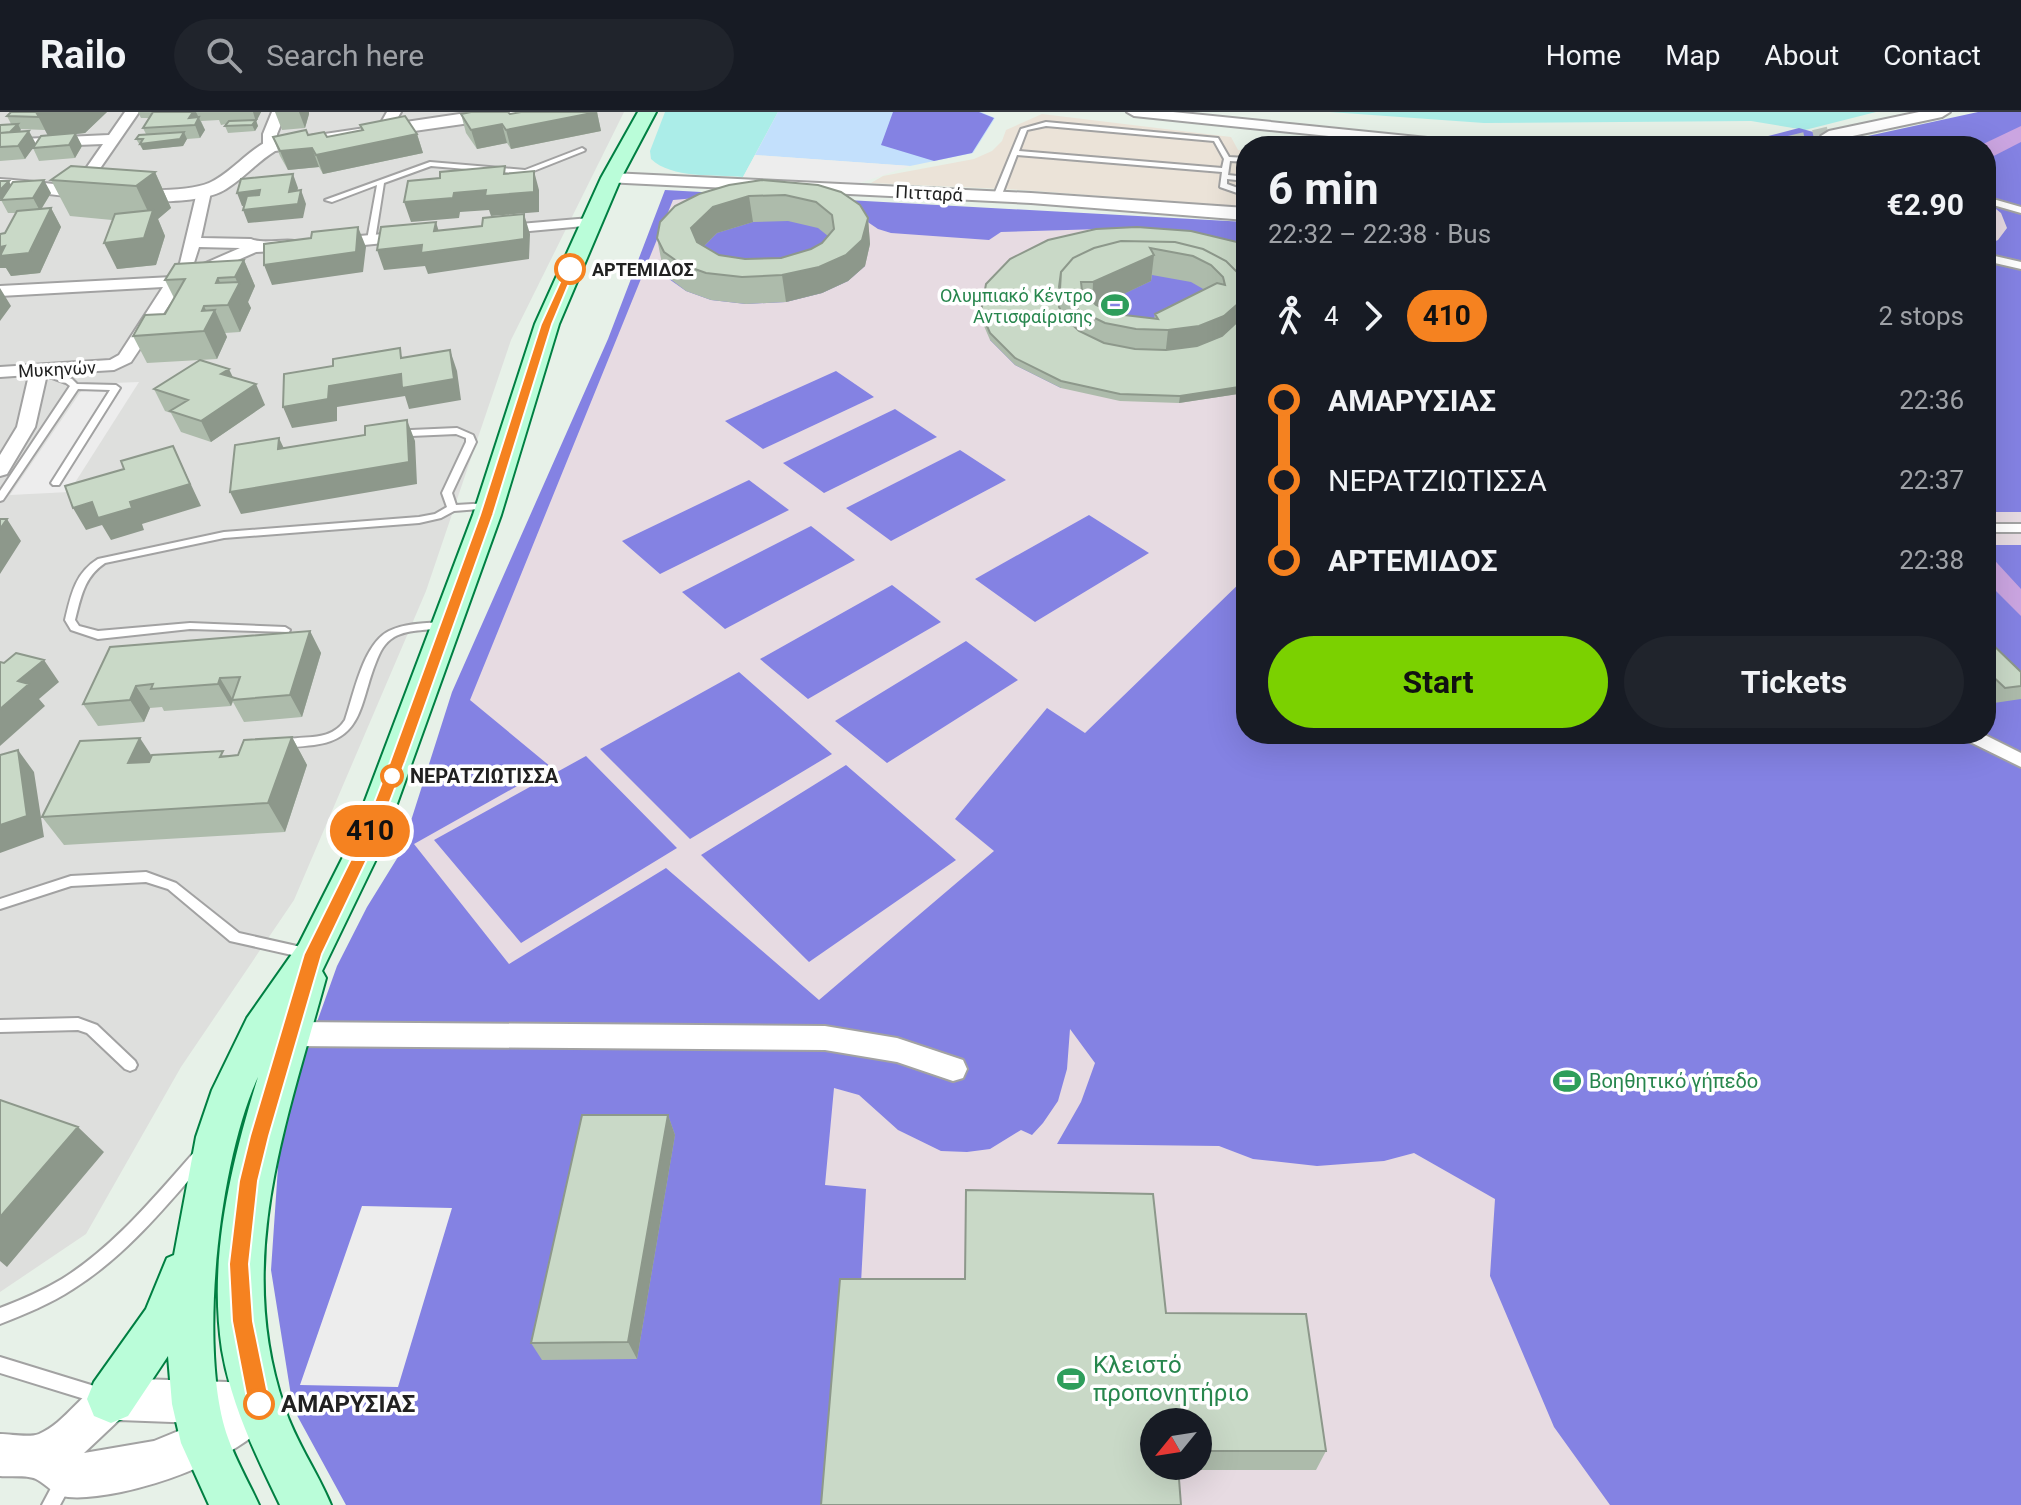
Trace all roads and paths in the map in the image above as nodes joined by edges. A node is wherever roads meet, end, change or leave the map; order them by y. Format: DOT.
graph roads {
  1 [pos="132,112"];
  2 [pos="279,112"];
  3 [pos="512,112"];
  4 [pos="647,112"];
  5 [pos="1134,112"];
  6 [pos="1942,112"];
  7 [pos="389,120"];
  8 [pos="1369,136"];
  9 [pos="1829,136"];
  10 [pos="115,139"];
  11 [pos="0,144"];
  12 [pos="270,147"];
  13 [pos="582,150"];
  14 [pos="1015,153"];
  15 [pos="1227,159"];
  16 [pos="1236,159"];
  17 [pos="1225,174"];
  18 [pos="1236,177"];
  19 [pos="611,178"];
  20 [pos="381,181"];
  21 [pos="0,184"];
  22 [pos="78,190"];
  23 [pos="1236,191"];
  24 [pos="204,192"];
  25 [pos="997,197"];
  26 [pos="329,200"];
  27 [pos="1996,203"];
  28 [pos="2021,210"];
  29 [pos="1236,213"];
  30 [pos="590,222"];
  31 [pos="481,231"];
  32 [pos="418,236"];
  33 [pos="371,240"];
  34 [pos="193,242"];
  35 [pos="253,248"];
  36 [pos="1996,260"];
  37 [pos="2021,266"];
  38 [pos="177,281"];
  39 [pos="0,291"];
  40 [pos="39,370"];
  41 [pos="0,372"];
  42 [pos="75,386"];
  43 [pos="411,433"];
  44 [pos="0,470"];
  45 [pos="56,483"];
  46 [pos="0,498"];
  47 [pos="489,506"];
  48 [pos="452,508"];
  49 [pos="1996,528"];
  50 [pos="2021,528"];
  51 [pos="447,625"];
  52 [pos="285,630"];
  53 [pos="287,743"];
  54 [pos="1988,744"];
  55 [pos="2021,761"];
  56 [pos="0,904"];
  57 [pos="313,954"];
  58 [pos="0,1026"];
  59 [pos="292,1034"];
  60 [pos="130,1065"];
  61 [pos="953,1069"];
  62 [pos="217,1137"];
  63 [pos="197,1235"];
  64 [pos="0,1316"];
  65 [pos="0,1365"];
  66 [pos="111,1399"];
  67 [pos="259,1404"];
  68 [pos="201,1424"];
  69 [pos="0,1455"];
  70 [pos="53,1480"];
  71 [pos="234,1505"];
  72 [pos="306,1505"];
  1 -- 10 [label="street"];
  2 -- 12 [label="street"];
  3 -- 7 [label="street"];
  4 -- 19 [label="main road"];
  5 -- 8 [label="street"];
  6 -- 9 [label="street"];
  7 -- 12 [label="street"];
  10 -- 11 [label="street"];
  10 -- 22 [label="street"];
  12 -- 24 [label="street"];
  13 -- 20 [label="lane"];
  14 -- 15 [label="lane"];
  14 -- 17 [label="lane"];
  14 -- 25 [label="lane"];
  15 -- 16 [label="lane"];
  15 -- 17 [label="lane"];
  17 -- 18 [label="lane"];
  17 -- 23 [label="lane"];
  19 -- 25 [label="street, Πιτταρά"];
  19 -- 30 [label="main road"];
  20 -- 26 [label="lane"];
  20 -- 33 [label="lane"];
  21 -- 22 [label="street"];
  22 -- 24 [label="street"];
  24 -- 34 [label="street"];
  25 -- 29 [label="street, Πιτταρά"];
  27 -- 28 [label="street"];
  30 -- 31 [label="street"];
  30 -- 47 [label="main road"];
  32 -- 33 [label="street"];
  33 -- 35 [label="street"];
  34 -- 35 [label="street"];
  34 -- 38 [label="street"];
  35 -- 38 [label="street"];
  36 -- 37 [label="street"];
  38 -- 39 [label="street"];
  38 -- 40 [label="street, Μυκηνών"];
  40 -- 41 [label="street, Μυκηνών"];
  40 -- 42 [label="lane"];
  40 -- 44 [label="street"];
  42 -- 45 [label="lane"];
  42 -- 46 [label="lane"];
  43 -- 48 [label="lane"];
  47 -- 48 [label="lane"];
  47 -- 51 [label="main road"];
  48 -- 52 [label="lane"];
  49 -- 50 [label="street"];
  51 -- 53 [label="lane"];
  51 -- 57 [label="main road"];
  54 -- 55 [label="street"];
  56 -- 57 [label="lane"];
  57 -- 59 [label="main road"];
  57 -- 62 [label="main road"];
  58 -- 60 [label="lane"];
  59 -- 61 [label="street"];
  59 -- 67 [label="main road"];
  62 -- 63 [label="main road"];
  62 -- 64 [label="lane"];
  63 -- 66 [label="main road"];
  63 -- 68 [label="main road"];
  65 -- 66 [label="lane"];
  66 -- 68 [label="street"];
  66 -- 70 [label="street"];
  67 -- 68 [label="street"];
  67 -- 72 [label="main road"];
  68 -- 70 [label="street"];
  68 -- 71 [label="main road"];
  69 -- 70 [label="street"];
}
